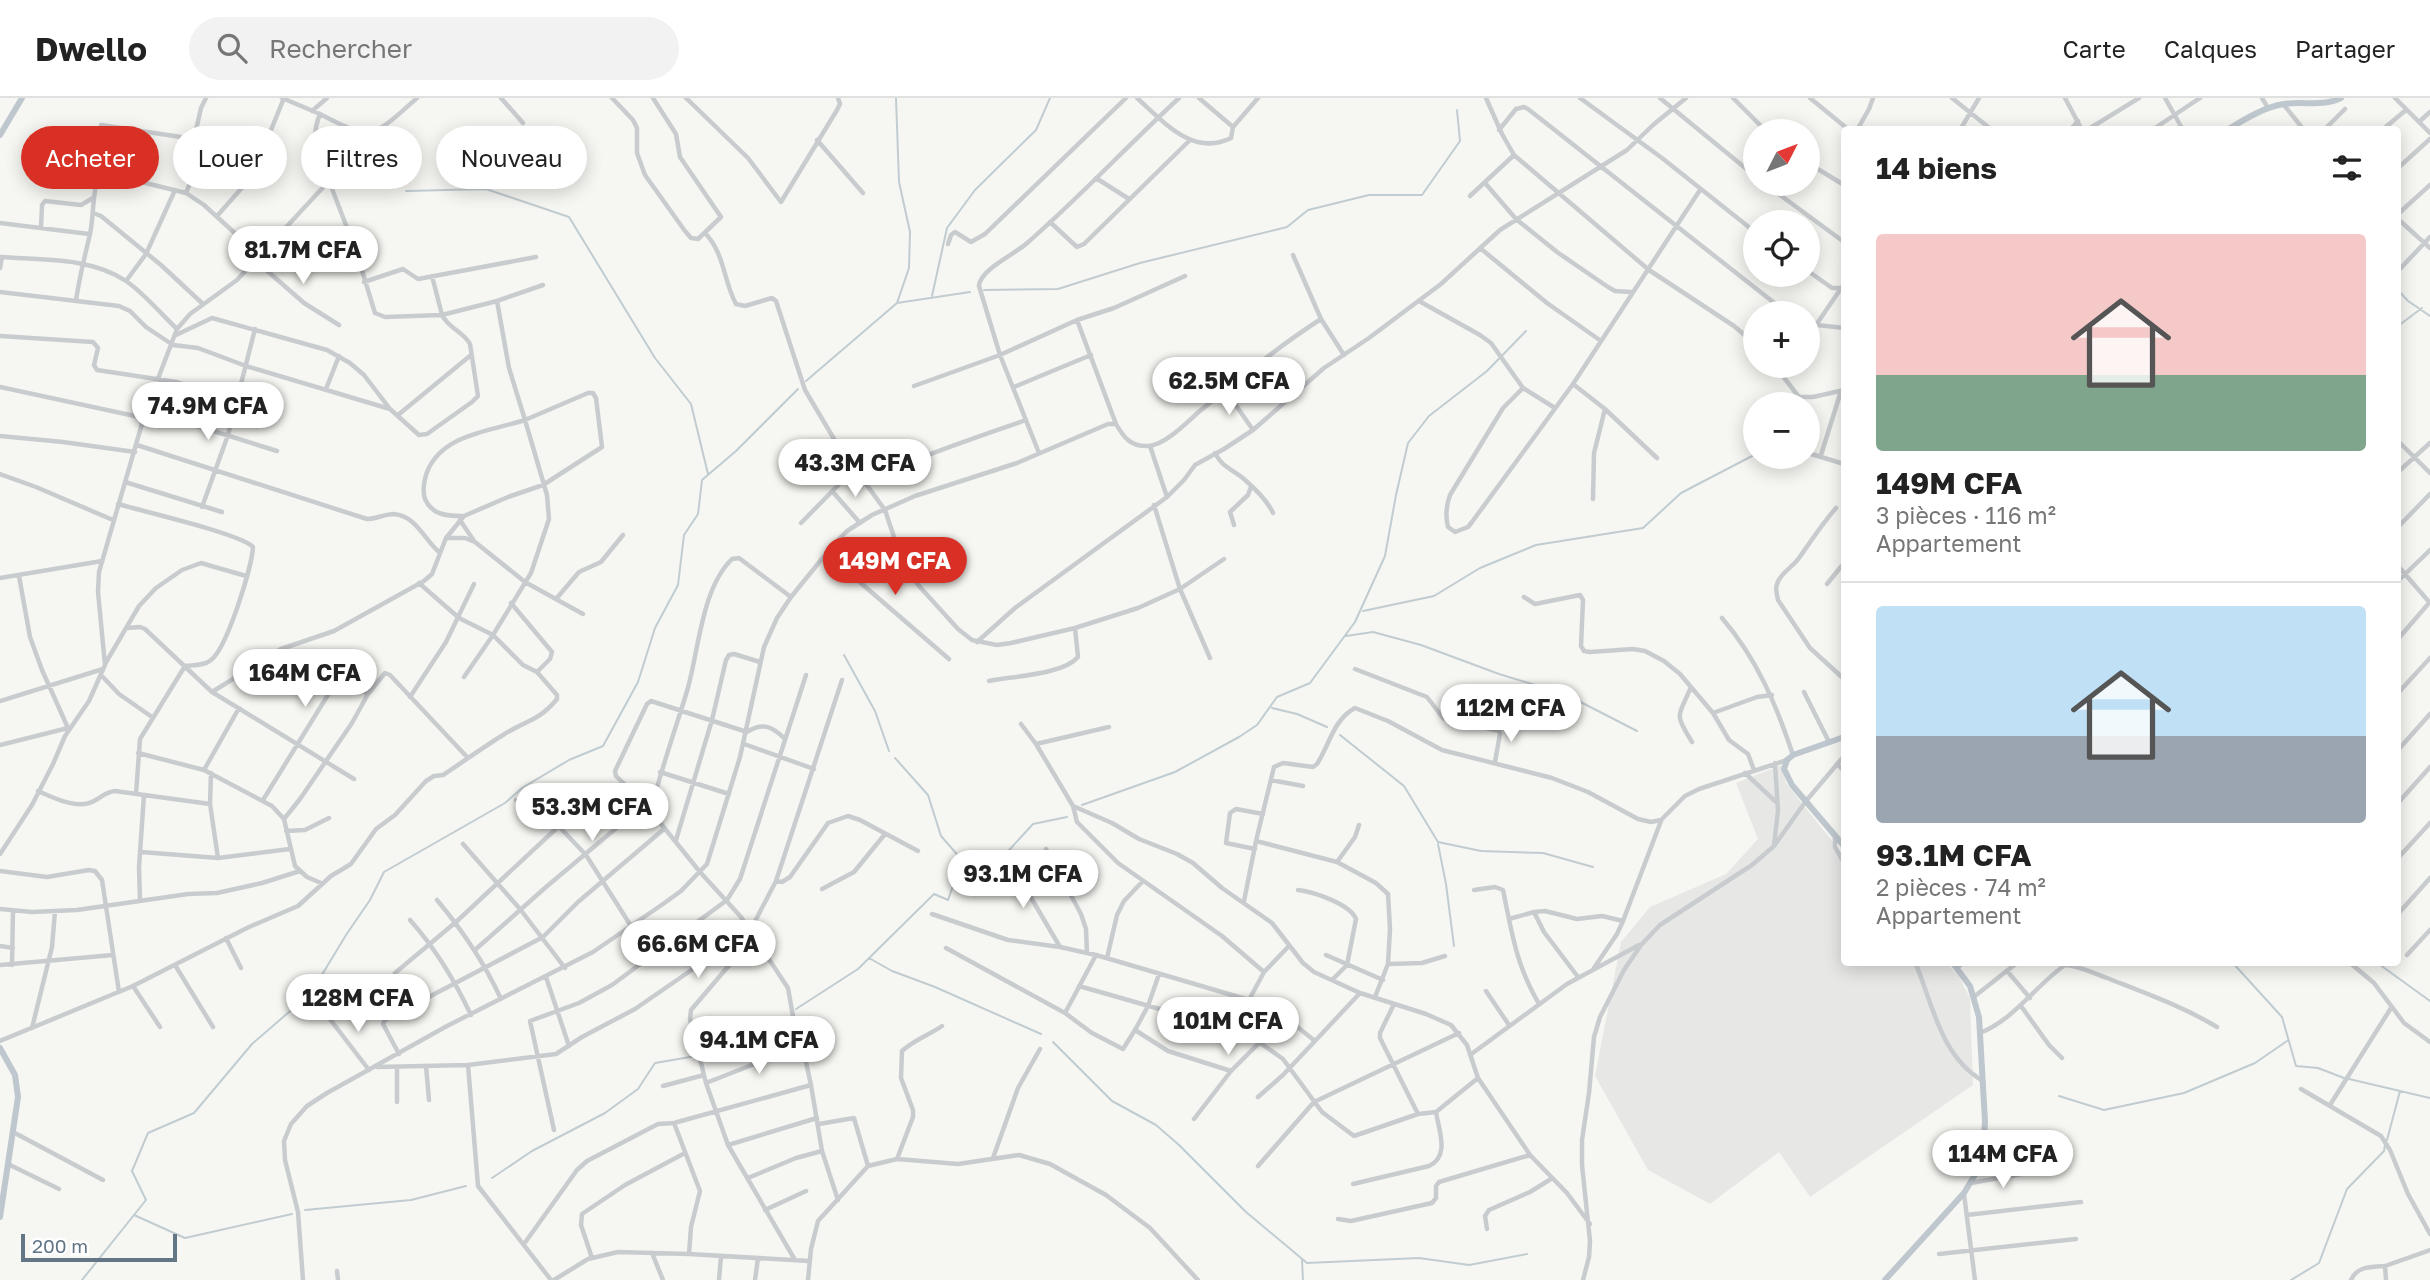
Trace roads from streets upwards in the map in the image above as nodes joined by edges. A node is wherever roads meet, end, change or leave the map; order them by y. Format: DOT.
graph roads {
  1 [pos="22,98"];
  2 [pos="206,98"];
  3 [pos="283,98"];
  4 [pos="327,98"];
  5 [pos="417,98"];
  6 [pos="501,98"];
  7 [pos="612,98"];
  8 [pos="653,98"];
  9 [pos="686,98"];
  10 [pos="838,98"];
  11 [pos="1126,98"];
  12 [pos="1138,98"];
  13 [pos="1179,98"];
  14 [pos="1199,98"];
  15 [pos="1258,98"];
  16 [pos="1486,98"];
  17 [pos="1580,98"];
  18 [pos="1660,98"];
  19 [pos="1686,98"];
  20 [pos="1733,98"];
  21 [pos="1810,98"];
  22 [pos="1873,98"];
  23 [pos="1952,98"];
  24 [pos="1979,98"];
  25 [pos="2065,98"];
  26 [pos="2139,98"];
  27 [pos="2165,98"];
  28 [pos="2200,98"];
  29 [pos="2262,98"];
  30 [pos="2341,98"];
  31 [pos="2395,98"];
  32 [pos="2298,101"];
  33 [pos="2283,104"];
  34 [pos="1673,108"];
  35 [pos="2268,108"];
  36 [pos="2345,109"];
  37 [pos="2406,110"];
  38 [pos="312,111"];
  39 [pos="2430,112"];
  40 [pos="1972,113"];
  41 [pos="320,114"];
  42 [pos="2174,115"];
  43 [pos="1158,117"];
  44 [pos="1754,119"];
  45 [pos="2078,121"];
  46 [pos="523,122"];
  47 [pos="2419,122"];
  48 [pos="101,125"];
  49 [pos="198,126"];
  50 [pos="272,126"];
  51 [pos="315,126"];
  52 [pos="1844,126"];
  53 [pos="1859,126"];
  54 [pos="1963,126"];
  55 [pos="1987,126"];
  56 [pos="2074,126"];
  57 [pos="2082,126"];
  58 [pos="2092,126"];
  59 [pos="2158,126"];
  60 [pos="2181,126"];
  61 [pos="2234,126"];
  62 [pos="2301,126"];
  63 [pos="2327,126"];
  64 [pos="2387,126"];
  65 [pos="1233,127"];
  66 [pos="1499,130"];
  67 [pos="2430,133"];
  68 [pos="0,135"];
  69 [pos="173,136"];
  70 [pos="2430,139"];
  71 [pos="817,140"];
  72 [pos="1189,141"];
  73 [pos="1636,141"];
  74 [pos="1514,155"];
  75 [pos="2401,165"];
  76 [pos="1743,166"];
  77 [pos="1599,167"];
  78 [pos="1820,170"];
  79 [pos="1096,178"];
  80 [pos="1485,183"];
  81 [pos="1841,183"];
  82 [pos="2430,185"];
  83 [pos="188,189"];
  84 [pos="241,189"];
  85 [pos="322,189"];
  86 [pos="332,189"];
  87 [pos="176,190"];
  88 [pos="1700,190"];
  89 [pos="186,193"];
  90 [pos="863,193"];
  91 [pos="1558,194"];
  92 [pos="1470,196"];
  93 [pos="1781,196"];
  94 [pos="93,198"];
  95 [pos="1129,199"];
  96 [pos="93,213"];
  97 [pos="2401,214"];
  98 [pos="217,216"];
  99 [pos="1517,219"];
  100 [pos="2401,220"];
  101 [pos="1050,222"];
  102 [pos="0,223"];
  103 [pos="1743,223"];
  104 [pos="1676,227"];
  105 [pos="41,228"];
  106 [pos="705,233"];
  107 [pos="89,234"];
  108 [pos="2430,237"];
  109 [pos="1841,241"];
  110 [pos="2424,243"];
  111 [pos="948,244"];
  112 [pos="1480,247"];
  113 [pos="2430,248"];
  114 [pos="146,254"];
  115 [pos="1293,255"];
  116 [pos="260,256"];
  117 [pos="1,257"];
  118 [pos="536,257"];
  119 [pos="256,261"];
  120 [pos="81,264"];
  121 [pos="0,268"];
  122 [pos="2401,268"];
  123 [pos="1649,270"];
  124 [pos="432,276"];
  125 [pos="1185,276"];
  126 [pos="1820,280"];
  127 [pos="127,281"];
  128 [pos="364,282"];
  129 [pos="543,285"];
  130 [pos="1841,286"];
  131 [pos="1832,288"];
  132 [pos="1841,289"];
  133 [pos="0,292"];
  134 [pos="1632,292"];
  135 [pos="1834,299"];
  136 [pos="76,301"];
  137 [pos="497,301"];
  138 [pos="1419,301"];
  139 [pos="1772,301"];
  140 [pos="203,304"];
  141 [pos="442,315"];
  142 [pos="1321,319"];
  143 [pos="1820,319"];
  144 [pos="1077,320"];
  145 [pos="339,325"];
  146 [pos="1820,325"];
  147 [pos="1841,328"];
  148 [pos="255,329"];
  149 [pos="177,332"];
  150 [pos="1743,333"];
  151 [pos="0,336"];
  152 [pos="1601,341"];
  153 [pos="173,345"];
  154 [pos="472,355"];
  155 [pos="1000,355"];
  156 [pos="1091,355"];
  157 [pos="1344,355"];
  158 [pos="339,356"];
  159 [pos="246,366"];
  160 [pos="160,378"];
  161 [pos="1573,384"];
  162 [pos="914,386"];
  163 [pos="0,387"];
  164 [pos="1014,387"];
  165 [pos="1523,388"];
  166 [pos="326,389"];
  167 [pos="1841,390"];
  168 [pos="1226,391"];
  169 [pos="1820,394"];
  170 [pos="1841,396"];
  171 [pos="235,401"];
  172 [pos="1555,408"];
  173 [pos="1605,409"];
  174 [pos="146,410"];
  175 [pos="390,410"];
  176 [pos="398,415"];
  177 [pos="278,416"];
  178 [pos="144,418"];
  179 [pos="525,420"];
  180 [pos="1026,420"];
  181 [pos="1116,424"];
  182 [pos="1253,429"];
  183 [pos="228,435"];
  184 [pos="0,436"];
  185 [pos="2430,443"];
  186 [pos="137,444"];
  187 [pos="2401,444"];
  188 [pos="1150,446"];
  189 [pos="277,451"];
  190 [pos="135,452"];
  191 [pos="1039,453"];
  192 [pos="1215,453"];
  193 [pos="1821,455"];
  194 [pos="2412,457"];
  195 [pos="1657,458"];
  196 [pos="1841,463"];
  197 [pos="855,468"];
  198 [pos="2401,469"];
  199 [pos="214,471"];
  200 [pos="2430,473"];
  201 [pos="0,474"];
  202 [pos="125,482"];
  203 [pos="865,482"];
  204 [pos="543,485"];
  205 [pos="1251,487"];
  206 [pos="832,491"];
  207 [pos="2430,494"];
  208 [pos="1167,497"];
  209 [pos="1593,499"];
  210 [pos="118,504"];
  211 [pos="1154,505"];
  212 [pos="202,507"];
  213 [pos="1836,508"];
  214 [pos="885,510"];
  215 [pos="222,512"];
  216 [pos="1273,513"];
  217 [pos="462,518"];
  218 [pos="113,520"];
  219 [pos="801,523"];
  220 [pos="860,523"];
  221 [pos="2401,524"];
  222 [pos="1234,525"];
  223 [pos="622,535"];
  224 [pos="446,538"];
  225 [pos="475,542"];
  226 [pos="2430,550"];
  227 [pos="439,552"];
  228 [pos="826,553"];
  229 [pos="1224,559"];
  230 [pos="102,561"];
  231 [pos="1841,569"];
  232 [pos="2401,570"];
  233 [pos="2404,574"];
  234 [pos="19,576"];
  235 [pos="246,576"];
  236 [pos="0,578"];
  237 [pos="2401,578"];
  238 [pos="525,582"];
  239 [pos="419,583"];
  240 [pos="474,584"];
  241 [pos="1827,584"];
  242 [pos="1180,589"];
  243 [pos="791,597"];
  244 [pos="1524,597"];
  245 [pos="556,599"];
  246 [pos="511,603"];
  247 [pos="2430,603"];
  248 [pos="583,614"];
  249 [pos="459,618"];
  250 [pos="1722,618"];
  251 [pos="127,628"];
  252 [pos="1075,628"];
  253 [pos="493,635"];
  254 [pos="2401,636"];
  255 [pos="977,642"];
  256 [pos="1210,658"];
  257 [pos="2430,658"];
  258 [pos="949,659"];
  259 [pos="760,662"];
  260 [pos="185,666"];
  261 [pos="1355,669"];
  262 [pos="103,670"];
  263 [pos="537,672"];
  264 [pos="806,675"];
  265 [pos="1841,676"];
  266 [pos="464,677"];
  267 [pos="842,680"];
  268 [pos="989,681"];
  269 [pos="50,687"];
  270 [pos="1691,687"];
  271 [pos="2401,690"];
  272 [pos="212,692"];
  273 [pos="1804,692"];
  274 [pos="368,694"];
  275 [pos="1772,695"];
  276 [pos="410,697"];
  277 [pos="0,701"];
  278 [pos="239,708"];
  279 [pos="680,711"];
  280 [pos="1713,713"];
  281 [pos="2430,714"];
  282 [pos="152,717"];
  283 [pos="712,720"];
  284 [pos="1021,724"];
  285 [pos="1109,726"];
  286 [pos="68,729"];
  287 [pos="747,732"];
  288 [pos="1841,738"];
  289 [pos="785,739"];
  290 [pos="1692,742"];
  291 [pos="1829,742"];
  292 [pos="298,744"];
  293 [pos="744,744"];
  294 [pos="1036,744"];
  295 [pos="0,745"];
  296 [pos="2401,747"];
  297 [pos="138,753"];
  298 [pos="1790,757"];
  299 [pos="468,758"];
  300 [pos="780,758"];
  301 [pos="1841,759"];
  302 [pos="326,762"];
  303 [pos="1495,762"];
  304 [pos="1775,763"];
  305 [pos="1837,764"];
  306 [pos="2430,767"];
  307 [pos="1841,768"];
  308 [pos="814,769"];
  309 [pos="205,770"];
  310 [pos="1754,770"];
  311 [pos="660,772"];
  312 [pos="211,773"];
  313 [pos="1745,773"];
  314 [pos="354,779"];
  315 [pos="1272,780"];
  316 [pos="694,783"];
  317 [pos="1303,786"];
  318 [pos="38,791"];
  319 [pos="136,794"];
  320 [pos="729,794"];
  321 [pos="144,795"];
  322 [pos="263,800"];
  323 [pos="516,800"];
  324 [pos="2401,800"];
  325 [pos="1806,801"];
  326 [pos="1776,802"];
  327 [pos="210,804"];
  328 [pos="645,804"];
  329 [pos="1073,806"];
  330 [pos="650,811"];
  331 [pos="1263,814"];
  332 [pos="329,818"];
  333 [pos="284,820"];
  334 [pos="1661,820"];
  335 [pos="2430,823"];
  336 [pos="1359,825"];
  337 [pos="559,826"];
  338 [pos="664,829"];
  339 [pos="286,831"];
  340 [pos="885,834"];
  341 [pos="1835,836"];
  342 [pos="675,841"];
  343 [pos="1256,841"];
  344 [pos="1841,843"];
  345 [pos="463,844"];
  346 [pos="1774,846"];
  347 [pos="290,849"];
  348 [pos="1046,849"];
  349 [pos="1255,849"];
  350 [pos="918,851"];
  351 [pos="141,852"];
  352 [pos="0,854"];
  353 [pos="586,855"];
  354 [pos="2401,855"];
  355 [pos="218,858"];
  356 [pos="1841,858"];
  357 [pos="1009,860"];
  358 [pos="1337,862"];
  359 [pos="0,871"];
  360 [pos="300,872"];
  361 [pos="700,872"];
  362 [pos="2430,878"];
  363 [pos="776,881"];
  364 [pos="1142,881"];
  365 [pos="321,883"];
  366 [pos="497,883"];
  367 [pos="602,883"];
  368 [pos="822,888"];
  369 [pos="1298,890"];
  370 [pos="1474,890"];
  371 [pos="140,900"];
  372 [pos="437,900"];
  373 [pos="727,900"];
  374 [pos="1244,901"];
  375 [pos="106,904"];
  376 [pos="0,909"];
  377 [pos="520,909"];
  378 [pos="13,911"];
  379 [pos="55,911"];
  380 [pos="2401,911"];
  381 [pos="1534,912"];
  382 [pos="932,914"];
  383 [pos="1509,919"];
  384 [pos="410,920"];
  385 [pos="1623,921"];
  386 [pos="456,922"];
  387 [pos="631,926"];
  388 [pos="751,929"];
  389 [pos="2430,930"];
  390 [pos="754,936"];
  391 [pos="542,937"];
  392 [pos="226,939"];
  393 [pos="430,943"];
  394 [pos="1641,945"];
  395 [pos="0,946"];
  396 [pos="1289,946"];
  397 [pos="13,947"];
  398 [pos="946,947"];
  399 [pos="1060,947"];
  400 [pos="475,949"];
  401 [pos="1087,953"];
  402 [pos="113,955"];
  403 [pos="1096,955"];
  404 [pos="1326,955"];
  405 [pos="1445,956"];
  406 [pos="2407,956"];
  407 [pos="1107,959"];
  408 [pos="48,962"];
  409 [pos="1388,964"];
  410 [pos="0,965"];
  411 [pos="12,965"];
  412 [pos="175,965"];
  413 [pos="1347,965"];
  414 [pos="1917,966"];
  415 [pos="1955,966"];
  416 [pos="2014,966"];
  417 [pos="2064,966"];
  418 [pos="2074,966"];
  419 [pos="2354,966"];
  420 [pos="241,968"];
  421 [pos="487,968"];
  422 [pos="565,968"];
  423 [pos="1593,969"];
  424 [pos="1264,972"];
  425 [pos="2008,972"];
  426 [pos="395,973"];
  427 [pos="1159,974"];
  428 [pos="546,977"];
  429 [pos="1578,977"];
  430 [pos="1332,980"];
  431 [pos="1383,980"];
  432 [pos="456,983"];
  433 [pos="133,986"];
  434 [pos="1079,986"];
  435 [pos="366,988"];
  436 [pos="1486,991"];
  437 [pos="119,992"];
  438 [pos="1360,993"];
  439 [pos="1975,996"];
  440 [pos="1375,997"];
  441 [pos="2030,998"];
  442 [pos="500,999"];
  443 [pos="1249,1000"];
  444 [pos="1394,1004"];
  445 [pos="1539,1004"];
  446 [pos="1148,1006"];
  447 [pos="2021,1006"];
  448 [pos="407,1008"];
  449 [pos="2391,1008"];
  450 [pos="559,1011"];
  451 [pos="1065,1013"];
  452 [pos="326,1014"];
  453 [pos="471,1015"];
  454 [pos="1285,1017"];
  455 [pos="1509,1025"];
  456 [pos="942,1026"];
  457 [pos="160,1027"];
  458 [pos="214,1027"];
  459 [pos="2217,1027"];
  460 [pos="32,1028"];
  461 [pos="1135,1030"];
  462 [pos="1459,1033"];
  463 [pos="1979,1033"];
  464 [pos="797,1039"];
  465 [pos="0,1041"];
  466 [pos="1315,1041"];
  467 [pos="2430,1041"];
  468 [pos="1259,1042"];
  469 [pos="569,1046"];
  470 [pos="0,1048"];
  471 [pos="1040,1049"];
  472 [pos="399,1054"];
  473 [pos="539,1055"];
  474 [pos="1471,1055"];
  475 [pos="2062,1058"];
  476 [pos="468,1065"];
  477 [pos="1394,1065"];
  478 [pos="426,1066"];
  479 [pos="376,1067"];
  480 [pos="397,1067"];
  481 [pos="1290,1069"];
  482 [pos="369,1070"];
  483 [pos="1231,1071"];
  484 [pos="704,1075"];
  485 [pos="1478,1078"];
  486 [pos="1983,1082"];
  487 [pos="706,1083"];
  488 [pos="811,1085"];
  489 [pos="663,1086"];
  490 [pos="2301,1089"];
  491 [pos="1258,1097"];
  492 [pos="429,1100"];
  493 [pos="397,1102"];
  494 [pos="1314,1102"];
  495 [pos="2330,1105"];
  496 [pos="715,1110"];
  497 [pos="1436,1112"];
  498 [pos="1418,1114"];
  499 [pos="817,1118"];
  500 [pos="1194,1119"];
  501 [pos="674,1123"];
  502 [pos="818,1124"];
  503 [pos="554,1130"];
  504 [pos="13,1132"];
  505 [pos="2011,1140"];
  506 [pos="1985,1143"];
  507 [pos="728,1145"];
  508 [pos="822,1151"];
  509 [pos="685,1153"];
  510 [pos="1531,1155"];
  511 [pos="993,1158"];
  512 [pos="897,1159"];
  513 [pos="8,1164"];
  514 [pos="868,1166"];
  515 [pos="1258,1166"];
  516 [pos="2032,1172"];
  517 [pos="748,1178"];
  518 [pos="1551,1179"];
  519 [pos="103,1180"];
  520 [pos="1970,1183"];
  521 [pos="1353,1184"];
  522 [pos="2,1186"];
  523 [pos="59,1189"];
  524 [pos="806,1191"];
  525 [pos="1964,1193"];
  526 [pos="838,1200"];
  527 [pos="2081,1202"];
  528 [pos="765,1210"];
  529 [pos="1968,1214"];
  530 [pos="0,1217"];
  531 [pos="1338,1219"];
  532 [pos="1590,1224"];
  533 [pos="1488,1229"];
  534 [pos="2430,1234"];
  535 [pos="2076,1239"];
  536 [pos="524,1244"];
  537 [pos="2430,1250"];
  538 [pos="1971,1251"];
  539 [pos="652,1253"];
  540 [pos="689,1254"];
  541 [pos="1939,1254"];
  542 [pos="721,1256"];
  543 [pos="592,1258"];
  544 [pos="758,1258"];
  545 [pos="795,1260"];
  546 [pos="810,1261"];
  547 [pos="2385,1266"];
  548 [pos="337,1271"];
  549 [pos="303,1280"];
  550 [pos="338,1280"];
  551 [pos="553,1280"];
  552 [pos="663,1280"];
  553 [pos="719,1280"];
  554 [pos="755,1280"];
  555 [pos="808,1280"];
  556 [pos="1198,1280"];
  557 [pos="1583,1280"];
  558 [pos="1885,1280"];
  559 [pos="1975,1280"];
  560 [pos="2351,1280"];
  561 [pos="2386,1280"];
  1 -- 68 [label="street"];
  2 -- 49 [label="street"];
  3 -- 38 [label="street"];
  3 -- 50 [label="street"];
  4 -- 38 [label="street"];
  5 -- 41 [label="street"];
  6 -- 46 [label="street"];
  7 -- 106 [label="street"];
  8 -- 106 [label="street"];
  9 -- 71 [label="street"];
  10 -- 71 [label="street"];
  11 -- 111 [label="street"];
  12 -- 43 [label="street"];
  13 -- 43 [label="street"];
  14 -- 65 [label="street"];
  15 -- 65 [label="street"];
  16 -- 66 [label="street"];
  17 -- 73 [label="street"];
  18 -- 34 [label="street"];
  19 -- 34 [label="street"];
  20 -- 44 [label="street"];
  21 -- 52 [label="street"];
  22 -- 53 [label="street"];
  23 -- 40 [label="street"];
  24 -- 40 [label="street"];
  25 -- 45 [label="street"];
  26 -- 58 [label="street"];
  27 -- 42 [label="street"];
  28 -- 42 [label="street"];
  29 -- 35 [label="street"];
  30 -- 32 [label="street"];
  31 -- 37 [label="street"];
  32 -- 33 [label="street"];
  33 -- 35 [label="street"];
  33 -- 62 [label="street"];
  34 -- 73 [label="street"];
  34 -- 76 [label="street"];
  35 -- 61 [label="street"];
  36 -- 63 [label="street"];
  37 -- 47 [label="street"];
  37 -- 64 [label="street"];
  38 -- 41 [label="street"];
  39 -- 47 [label="street"];
  40 -- 54 [label="street"];
  40 -- 55 [label="street"];
  41 -- 51 [label="street"];
  42 -- 59 [label="street"];
  42 -- 60 [label="street"];
  43 -- 72 [label="street"];
  43 -- 79 [label="street"];
  45 -- 56 [label="street"];
  45 -- 57 [label="street"];
  47 -- 67 [label="street"];
  48 -- 69 [label="street"];
  65 -- 72 [label="street"];
  66 -- 74 [label="street"];
  66 -- 77 [label="street"];
  70 -- 75 [label="street"];
  71 -- 90 [label="street"];
  72 -- 95 [label="street"];
  73 -- 77 [label="street"];
  73 -- 88 [label="street"];
  74 -- 80 [label="street"];
  74 -- 91 [label="street"];
  77 -- 91 [label="street"];
  77 -- 104 [label="street"];
  78 -- 81 [label="street"];
  79 -- 95 [label="street"];
  79 -- 101 [label="street"];
  80 -- 92 [label="street"];
  80 -- 99 [label="street"];
  82 -- 97 [label="street"];
  83 -- 89 [label="street"];
  84 -- 98 [label="street"];
  85 -- 116 [label="street"];
  86 -- 128 [label="street"];
  87 -- 89 [label="street"];
  87 -- 94 [label="street"];
  87 -- 114 [label="street"];
  88 -- 103 [label="street"];
  88 -- 104 [label="street"];
  89 -- 98 [label="street"];
  91 -- 99 [label="street"];
  91 -- 123 [label="street"];
  93 -- 109 [label="street"];
  94 -- 96 [label="street"];
  94 -- 105 [label="street"];
  95 -- 101 [label="street"];
  96 -- 107 [label="street"];
  96 -- 114 [label="street"];
  98 -- 116 [label="street"];
  99 -- 112 [label="street"];
  99 -- 134 [label="street"];
  100 -- 110 [label="street"];
  101 -- 155 [label="street"];
  102 -- 105 [label="street"];
  104 -- 123 [label="street"];
  104 -- 139 [label="street"];
  105 -- 107 [label="street"];
  106 -- 197 [label="street"];
  107 -- 120 [label="street"];
  108 -- 110 [label="street"];
  110 -- 113 [label="street"];
  110 -- 122 [label="street"];
  112 -- 138 [label="street"];
  112 -- 152 [label="street"];
  114 -- 127 [label="street"];
  114 -- 140 [label="street"];
  115 -- 142 [label="street"];
  116 -- 119 [label="street"];
  117 -- 120 [label="street"];
  117 -- 121 [label="street"];
  118 -- 124 [label="street"];
  119 -- 140 [label="street"];
  119 -- 145 [label="street"];
  120 -- 127 [label="street"];
  120 -- 136 [label="street"];
  123 -- 134 [label="street"];
  123 -- 150 [label="street"];
  124 -- 128 [label="street"];
  124 -- 141 [label="street"];
  125 -- 144 [label="street"];
  126 -- 131 [label="street"];
  127 -- 149 [label="street"];
  128 -- 141 [label="street"];
  129 -- 137 [label="street"];
  130 -- 131 [label="street"];
  131 -- 135 [label="street"];
  132 -- 135 [label="street"];
  133 -- 136 [label="street"];
  134 -- 152 [label="street"];
  135 -- 143 [label="street"];
  136 -- 153 [label="street"];
  137 -- 141 [label="street"];
  137 -- 179 [label="street"];
  138 -- 157 [label="street"];
  138 -- 165 [label="street"];
  140 -- 149 [label="street"];
  141 -- 154 [label="street"];
  142 -- 157 [label="street"];
  142 -- 168 [label="street"];
  144 -- 155 [label="street"];
  144 -- 156 [label="street"];
  146 -- 147 [label="street"];
  148 -- 149 [label="street"];
  148 -- 158 [label="street"];
  148 -- 159 [label="street"];
  149 -- 153 [label="street"];
  151 -- 160 [label="street"];
  152 -- 161 [label="street"];
  153 -- 159 [label="street"];
  153 -- 160 [label="street"];
  154 -- 176 [label="street"];
  154 -- 176 [label="street"];
  155 -- 162 [label="street"];
  155 -- 164 [label="street"];
  156 -- 164 [label="street"];
  156 -- 181 [label="street"];
  157 -- 182 [label="street"];
  158 -- 166 [label="street"];
  158 -- 175 [label="street"];
  159 -- 166 [label="street"];
  159 -- 171 [label="street"];
  160 -- 171 [label="street"];
  160 -- 174 [label="street"];
  161 -- 172 [label="street"];
  161 -- 173 [label="street"];
  163 -- 178 [label="street"];
  164 -- 180 [label="street"];
  165 -- 172 [label="street"];
  165 -- 172 [label="street"];
  166 -- 175 [label="street"];
  167 -- 169 [label="street"];
  168 -- 182 [label="street"];
  168 -- 188 [label="street"];
  170 -- 193 [label="street"];
  171 -- 177 [label="street"];
  171 -- 183 [label="street"];
  173 -- 195 [label="street"];
  173 -- 209 [label="street"];
  174 -- 178 [label="street"];
  174 -- 183 [label="street"];
  175 -- 176 [label="street"];
  178 -- 186 [label="street"];
  179 -- 204 [label="street"];
  179 -- 204 [label="street"];
  179 -- 217 [label="street"];
  180 -- 191 [label="street"];
  180 -- 203 [label="street"];
  181 -- 188 [label="street"];
  181 -- 191 [label="street"];
  182 -- 192 [label="street"];
  183 -- 189 [label="street"];
  183 -- 199 [label="street"];
  184 -- 190 [label="street"];
  185 -- 194 [label="street"];
  186 -- 190 [label="street"];
  186 -- 199 [label="street"];
  187 -- 194 [label="street"];
  188 -- 208 [label="street"];
  190 -- 202 [label="street"];
  191 -- 214 [label="street"];
  192 -- 205 [label="street"];
  192 -- 208 [label="street"];
  193 -- 196 [label="street"];
  194 -- 198 [label="street"];
  194 -- 200 [label="street"];
  197 -- 203 [label="street"];
  197 -- 206 [label="street"];
  199 -- 212 [label="street"];
  199 -- 227 [label="street"];
  201 -- 218 [label="street"];
  202 -- 210 [label="street"];
  202 -- 212 [label="street"];
  203 -- 214 [label="street"];
  204 -- 217 [label="street"];
  204 -- 238 [label="street"];
  205 -- 216 [label="street"];
  205 -- 222 [label="street"];
  206 -- 219 [label="street"];
  206 -- 220 [label="street"];
  207 -- 221 [label="street"];
  208 -- 211 [label="street"];
  210 -- 218 [label="street"];
  210 -- 235 [label="street"];
  211 -- 242 [label="street"];
  211 -- 255 [label="street"];
  212 -- 215 [label="street"];
  213 -- 265 [label="street"];
  214 -- 220 [label="street"];
  214 -- 255 [label="street"];
  217 -- 224 [label="street"];
  217 -- 225 [label="street"];
  218 -- 230 [label="street"];
  220 -- 228 [label="street"];
  223 -- 245 [label="street"];
  224 -- 225 [label="street"];
  224 -- 227 [label="street"];
  225 -- 238 [label="street"];
  226 -- 233 [label="street"];
  227 -- 239 [label="street"];
  228 -- 243 [label="street"];
  228 -- 258 [label="street"];
  229 -- 242 [label="street"];
  230 -- 234 [label="street"];
  230 -- 262 [label="street"];
  231 -- 241 [label="street"];
  232 -- 233 [label="street"];
  233 -- 237 [label="street"];
  233 -- 247 [label="street"];
  234 -- 236 [label="street"];
  234 -- 269 [label="street"];
  235 -- 251 [label="street"];
  235 -- 260 [label="street"];
  238 -- 245 [label="street"];
  238 -- 246 [label="street"];
  239 -- 249 [label="street"];
  239 -- 272 [label="street"];
  240 -- 249 [label="street"];
  242 -- 252 [label="street"];
  242 -- 256 [label="street"];
  243 -- 259 [label="street"];
  243 -- 279 [label="street"];
  244 -- 270 [label="street"];
  245 -- 248 [label="street"];
  246 -- 253 [label="street"];
  246 -- 263 [label="street"];
  247 -- 254 [label="street"];
  249 -- 253 [label="street"];
  249 -- 276 [label="street"];
  250 -- 275 [label="street"];
  251 -- 260 [label="street"];
  251 -- 262 [label="street"];
  252 -- 255 [label="street"];
  252 -- 268 [label="street"];
  253 -- 263 [label="street"];
  253 -- 266 [label="street"];
  257 -- 271 [label="street"];
  259 -- 283 [label="street"];
  259 -- 287 [label="street"];
  260 -- 272 [label="street"];
  260 -- 282 [label="street"];
  261 -- 303 [label="street"];
  262 -- 269 [label="street"];
  262 -- 282 [label="street"];
  262 -- 286 [label="street"];
  263 -- 299 [label="street"];
  264 -- 289 [label="street"];
  267 -- 308 [label="street"];
  269 -- 277 [label="street"];
  269 -- 286 [label="street"];
  270 -- 280 [label="street"];
  270 -- 290 [label="street"];
  272 -- 278 [label="street"];
  273 -- 291 [label="street"];
  274 -- 276 [label="street"];
  274 -- 292 [label="street"];
  274 -- 302 [label="street"];
  275 -- 280 [label="street"];
  275 -- 298 [label="street"];
  276 -- 299 [label="street"];
  278 -- 292 [label="street"];
  278 -- 309 [label="street"];
  279 -- 283 [label="street"];
  279 -- 311 [label="street"];
  279 -- 328 [label="street"];
  280 -- 310 [label="street"];
  281 -- 296 [label="street"];
  282 -- 297 [label="street"];
  283 -- 287 [label="street"];
  283 -- 316 [label="street"];
  284 -- 294 [label="street"];
  285 -- 294 [label="street"];
  286 -- 295 [label="street"];
  286 -- 318 [label="street"];
  287 -- 289 [label="street"];
  287 -- 293 [label="street"];
  288 -- 291 [label="street"];
  289 -- 300 [label="street"];
  291 -- 298 [label="street"];
  292 -- 302 [label="street"];
  292 -- 322 [label="street"];
  293 -- 300 [label="street"];
  293 -- 320 [label="street"];
  294 -- 329 [label="street"];
  297 -- 309 [label="street"];
  297 -- 319 [label="street"];
  298 -- 304 [label="street"];
  298 -- 325 [label="street"];
  299 -- 365 [label="street"];
  300 -- 308 [label="street"];
  300 -- 373 [label="street"];
  301 -- 305 [label="street"];
  302 -- 314 [label="street"];
  302 -- 333 [label="street"];
  303 -- 315 [label="street"];
  303 -- 334 [label="street"];
  304 -- 310 [label="street"];
  304 -- 326 [label="street"];
  305 -- 307 [label="street"];
  305 -- 325 [label="street"];
  306 -- 324 [label="street"];
  308 -- 363 [label="street"];
  309 -- 312 [label="street"];
  310 -- 313 [label="street"];
  311 -- 316 [label="street"];
  311 -- 330 [label="street"];
  312 -- 322 [label="street"];
  312 -- 327 [label="street"];
  313 -- 326 [label="street"];
  313 -- 334 [label="street"];
  315 -- 317 [label="street"];
  315 -- 331 [label="street"];
  316 -- 320 [label="street"];
  316 -- 342 [label="street"];
  318 -- 319 [label="street"];
  318 -- 352 [label="street"];
  319 -- 321 [label="street"];
  320 -- 361 [label="street"];
  321 -- 327 [label="street"];
  321 -- 351 [label="street"];
  322 -- 333 [label="street"];
  323 -- 337 [label="street"];
  325 -- 341 [label="street"];
  325 -- 346 [label="street"];
  326 -- 346 [label="street"];
  327 -- 355 [label="street"];
  328 -- 330 [label="street"];
  328 -- 353 [label="street"];
  329 -- 364 [label="street"];
  329 -- 374 [label="street"];
  330 -- 338 [label="street"];
  331 -- 343 [label="street"];
  331 -- 349 [label="street"];
  332 -- 339 [label="street"];
  333 -- 339 [label="street"];
  334 -- 385 [label="street"];
  335 -- 354 [label="street"];
  336 -- 358 [label="street"];
  337 -- 353 [label="street"];
  337 -- 366 [label="street"];
  338 -- 342 [label="street"];
  338 -- 367 [label="street"];
  339 -- 347 [label="street"];
  340 -- 350 [label="street"];
  340 -- 363 [label="street"];
  340 -- 368 [label="street"];
  341 -- 344 [label="street"];
  341 -- 356 [label="street"];
  342 -- 361 [label="street"];
  343 -- 349 [label="street"];
  343 -- 358 [label="street"];
  345 -- 366 [label="street"];
  346 -- 394 [label="street"];
  347 -- 355 [label="street"];
  347 -- 360 [label="street"];
  348 -- 401 [label="street"];
  349 -- 374 [label="street"];
  351 -- 355 [label="street"];
  351 -- 371 [label="street"];
  353 -- 367 [label="street"];
  353 -- 377 [label="street"];
  357 -- 399 [label="street"];
  358 -- 409 [label="street"];
  359 -- 375 [label="street"];
  360 -- 365 [label="street"];
  360 -- 371 [label="street"];
  361 -- 373 [label="street"];
  361 -- 387 [label="street"];
  362 -- 380 [label="street"];
  363 -- 388 [label="street"];
  364 -- 407 [label="street"];
  364 -- 424 [label="street"];
  365 -- 392 [label="street"];
  366 -- 377 [label="street"];
  366 -- 386 [label="street"];
  367 -- 387 [label="street"];
  367 -- 391 [label="street"];
  369 -- 413 [label="street"];
  370 -- 383 [label="street"];
  371 -- 375 [label="street"];
  372 -- 386 [label="street"];
  373 -- 388 [label="street"];
  373 -- 450 [label="street"];
  374 -- 396 [label="street"];
  375 -- 379 [label="street"];
  375 -- 402 [label="street"];
  376 -- 378 [label="street"];
  377 -- 391 [label="street"];
  377 -- 400 [label="street"];
  378 -- 379 [label="street"];
  378 -- 397 [label="street"];
  379 -- 408 [label="street"];
  381 -- 383 [label="street"];
  381 -- 385 [label="street"];
  381 -- 429 [label="street"];
  382 -- 399 [label="street"];
  383 -- 445 [label="street"];
  384 -- 393 [label="street"];
  385 -- 423 [label="street"];
  386 -- 393 [label="street"];
  386 -- 400 [label="street"];
  387 -- 422 [label="street"];
  388 -- 390 [label="street"];
  388 -- 469 [label="street"];
  389 -- 406 [label="street"];
  390 -- 464 [label="street"];
  390 -- 484 [label="street"];
  391 -- 421 [label="street"];
  391 -- 422 [label="street"];
  392 -- 412 [label="street"];
  392 -- 420 [label="street"];
  393 -- 426 [label="street"];
  393 -- 432 [label="street"];
  394 -- 423 [label="street"];
  394 -- 532 [label="street"];
  395 -- 397 [label="street"];
  396 -- 424 [label="street"];
  396 -- 430 [label="street"];
  397 -- 411 [label="street"];
  398 -- 451 [label="street"];
  399 -- 401 [label="street"];
  400 -- 421 [label="street"];
  401 -- 403 [label="street"];
  402 -- 408 [label="street"];
  402 -- 437 [label="street"];
  403 -- 407 [label="street"];
  403 -- 434 [label="street"];
  404 -- 413 [label="street"];
  405 -- 409 [label="street"];
  407 -- 427 [label="street"];
  408 -- 411 [label="street"];
  408 -- 460 [label="street"];
  409 -- 431 [label="street"];
  410 -- 411 [label="street"];
  412 -- 433 [label="street"];
  412 -- 458 [label="street"];
  413 -- 430 [label="street"];
  413 -- 431 [label="street"];
  414 -- 486 [label="street"];
  415 -- 439 [label="street"];
  416 -- 425 [label="street"];
  417 -- 441 [label="street"];
  418 -- 459 [label="street"];
  419 -- 449 [label="street"];
  421 -- 432 [label="street"];
  421 -- 442 [label="street"];
  422 -- 428 [label="street"];
  423 -- 429 [label="street"];
  424 -- 443 [label="street"];
  425 -- 439 [label="street"];
  425 -- 441 [label="street"];
  427 -- 443 [label="street"];
  427 -- 446 [label="street"];
  428 -- 442 [label="street"];
  428 -- 450 [label="street"];
  429 -- 445 [label="street"];
  430 -- 438 [label="street"];
  431 -- 440 [label="street"];
  432 -- 448 [label="street"];
  432 -- 453 [label="street"];
  433 -- 437 [label="street"];
  433 -- 457 [label="street"];
  434 -- 446 [label="street"];
  434 -- 451 [label="street"];
  435 -- 448 [label="street"];
  436 -- 455 [label="street"];
  437 -- 460 [label="street"];
  438 -- 440 [label="street"];
  438 -- 466 [label="street"];
  439 -- 463 [label="street"];
  440 -- 444 [label="street"];
  441 -- 447 [label="street"];
  442 -- 453 [label="street"];
  443 -- 454 [label="street"];
  444 -- 462 [label="street"];
  444 -- 477 [label="street"];
  445 -- 455 [label="street"];
  446 -- 461 [label="street"];
  446 -- 468 [label="street"];
  447 -- 463 [label="street"];
  447 -- 475 [label="street"];
  448 -- 472 [label="street"];
  449 -- 467 [label="street"];
  449 -- 495 [label="street"];
  450 -- 469 [label="street"];
  450 -- 473 [label="street"];
  451 -- 461 [label="street"];
  452 -- 482 [label="street"];
  453 -- 472 [label="street"];
  454 -- 466 [label="street"];
  454 -- 468 [label="street"];
  455 -- 474 [label="street"];
  456 -- 512 [label="street"];
  460 -- 465 [label="street"];
  461 -- 483 [label="street"];
  462 -- 474 [label="street"];
  462 -- 477 [label="street"];
  463 -- 486 [label="street"];
  464 -- 487 [label="street"];
  464 -- 488 [label="street"];
  466 -- 481 [label="street"];
  468 -- 481 [label="street"];
  468 -- 483 [label="street"];
  469 -- 473 [label="street"];
  470 -- 504 [label="street"];
  471 -- 511 [label="street"];
  472 -- 479 [label="street"];
  473 -- 476 [label="street"];
  473 -- 503 [label="street"];
  474 -- 485 [label="street"];
  476 -- 478 [label="street"];
  476 -- 536 [label="street"];
  477 -- 494 [label="street"];
  477 -- 498 [label="street"];
  478 -- 480 [label="street"];
  478 -- 492 [label="street"];
  479 -- 480 [label="street"];
  479 -- 482 [label="street"];
  480 -- 493 [label="street"];
  481 -- 491 [label="street"];
  481 -- 494 [label="street"];
  482 -- 549 [label="street"];
  483 -- 500 [label="street"];
  484 -- 487 [label="street"];
  484 -- 489 [label="street"];
  485 -- 497 [label="street"];
  485 -- 510 [label="street"];
  486 -- 506 [label="street"];
  487 -- 496 [label="street"];
  488 -- 496 [label="street"];
  488 -- 499 [label="street"];
  490 -- 495 [label="street"];
  494 -- 498 [label="street"];
  494 -- 515 [label="street"];
  495 -- 534 [label="street"];
  496 -- 501 [label="street"];
  496 -- 507 [label="street"];
  497 -- 498 [label="street"];
  497 -- 521 [label="street"];
  499 -- 502 [label="street"];
  499 -- 507 [label="street"];
  501 -- 509 [label="street"];
  501 -- 536 [label="street"];
  502 -- 508 [label="street"];
  502 -- 514 [label="street"];
  504 -- 513 [label="street"];
  504 -- 519 [label="street"];
  505 -- 506 [label="street"];
  506 -- 520 [label="street"];
  507 -- 517 [label="street"];
  508 -- 517 [label="street"];
  508 -- 526 [label="street"];
  509 -- 540 [label="street"];
  509 -- 543 [label="street"];
  510 -- 518 [label="street"];
  510 -- 531 [label="street"];
  511 -- 512 [label="street"];
  511 -- 556 [label="street"];
  512 -- 514 [label="street"];
  513 -- 522 [label="street"];
  513 -- 523 [label="street"];
  514 -- 526 [label="street"];
  516 -- 520 [label="street"];
  517 -- 528 [label="street"];
  518 -- 532 [label="street"];
  518 -- 533 [label="street"];
  520 -- 525 [label="street"];
  522 -- 530 [label="street"];
  524 -- 528 [label="street"];
  525 -- 529 [label="street"];
  525 -- 558 [label="street"];
  526 -- 546 [label="street"];
  527 -- 529 [label="street"];
  528 -- 545 [label="street"];
  529 -- 538 [label="street"];
  532 -- 557 [label="street"];
  535 -- 538 [label="street"];
  536 -- 551 [label="street"];
  537 -- 547 [label="street"];
  538 -- 541 [label="street"];
  538 -- 559 [label="street"];
  539 -- 540 [label="street"];
  539 -- 543 [label="street"];
  539 -- 552 [label="street"];
  540 -- 542 [label="street"];
  542 -- 544 [label="street"];
  542 -- 553 [label="street"];
  543 -- 551 [label="street"];
  544 -- 545 [label="street"];
  544 -- 554 [label="street"];
  545 -- 546 [label="street"];
  546 -- 555 [label="street"];
  547 -- 560 [label="street"];
  547 -- 561 [label="street"];
  548 -- 550 [label="street"];
}
